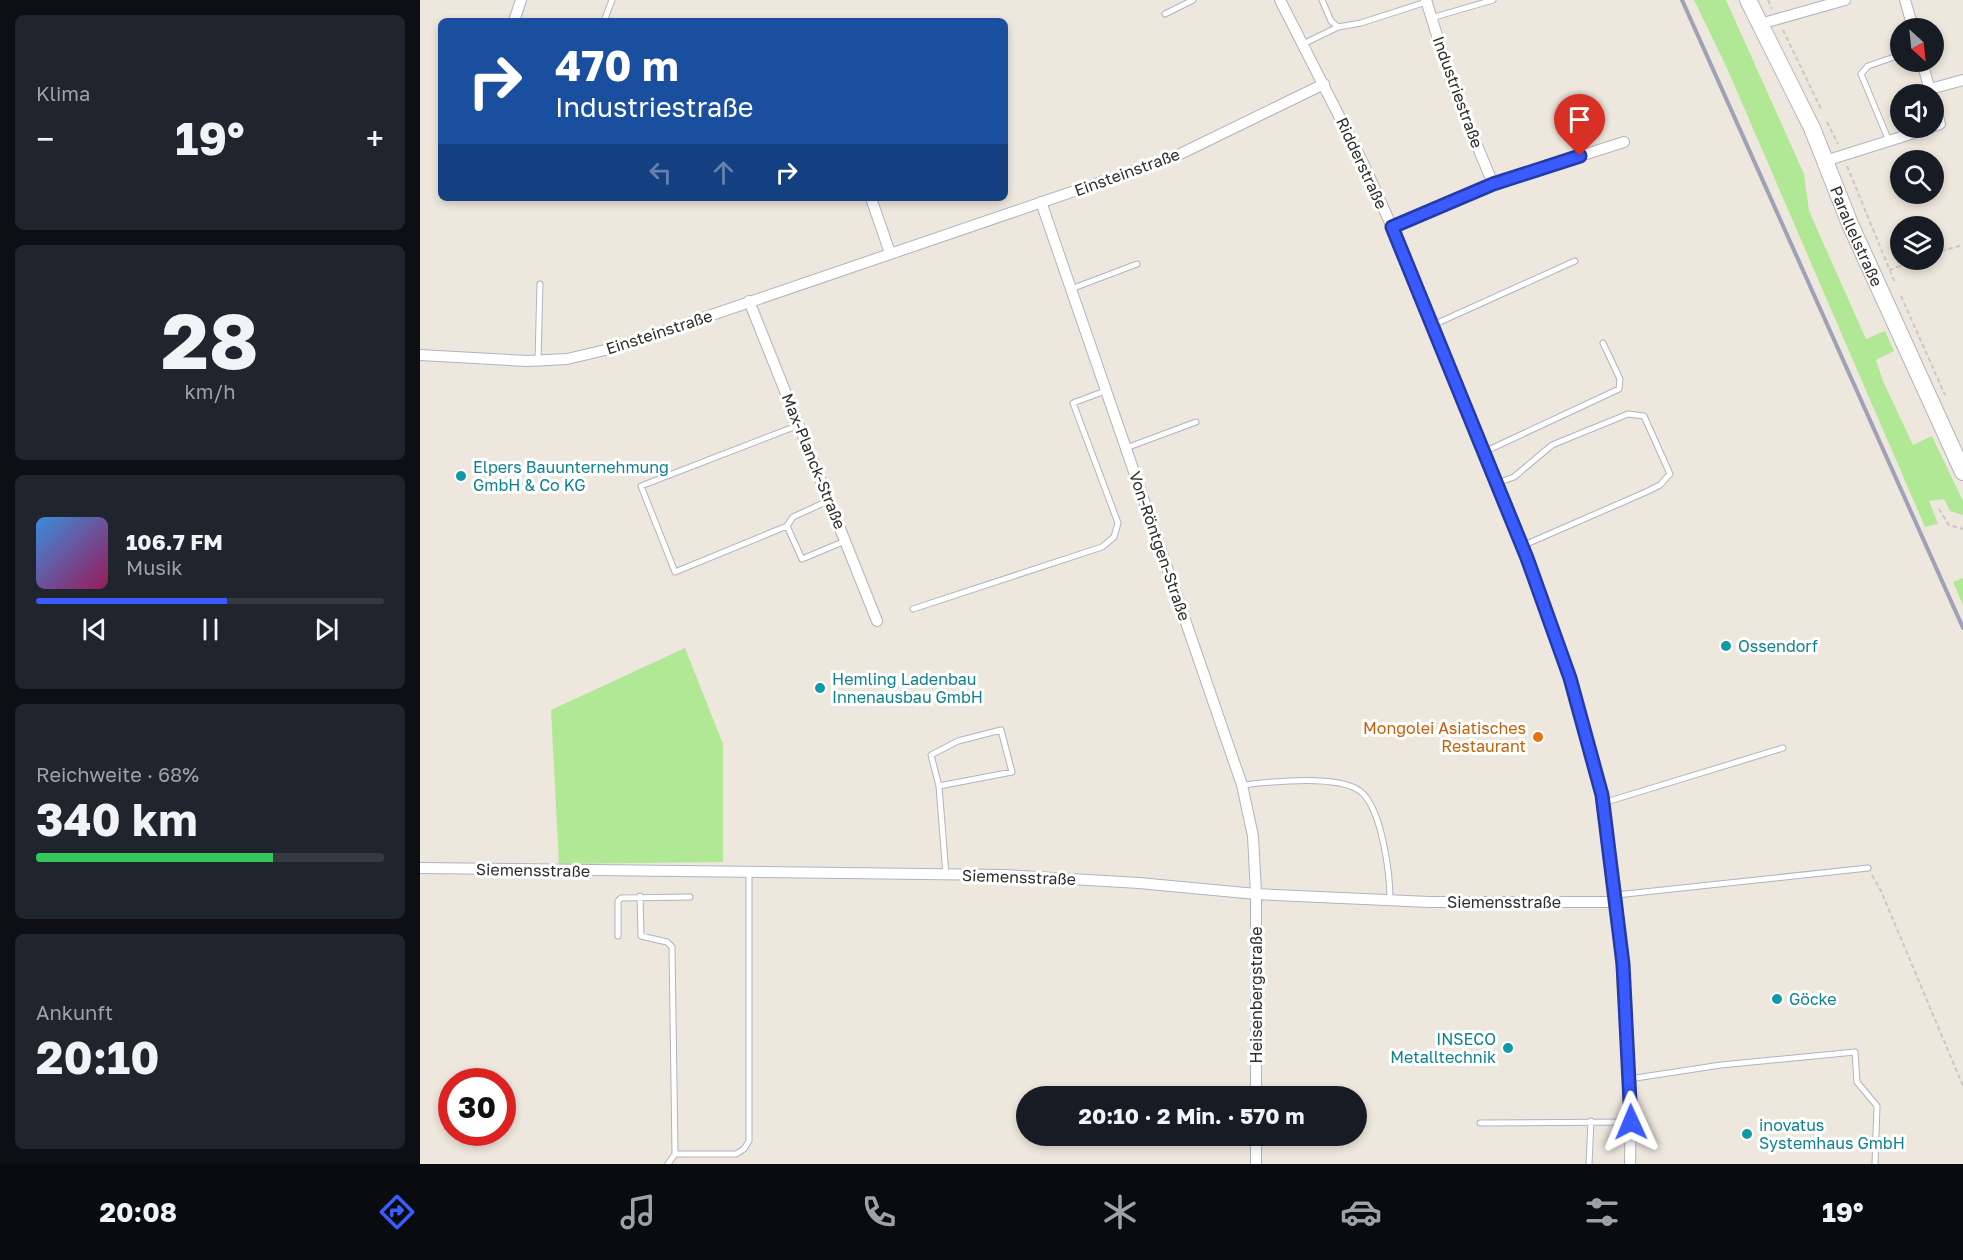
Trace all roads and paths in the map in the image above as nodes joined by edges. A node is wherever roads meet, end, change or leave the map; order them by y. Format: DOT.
graph roads {
  1 [pos="521,0"];
  2 [pos="612,0"];
  3 [pos="1193,0"];
  4 [pos="1280,0"];
  5 [pos="1322,0"];
  6 [pos="1492,0"];
  7 [pos="1748,0"];
  8 [pos="1768,0"];
  9 [pos="1845,0"];
  10 [pos="1905,0"];
  11 [pos="1426,1"];
  12 [pos="1773,11"];
  13 [pos="1165,14"];
  14 [pos="515,18"];
  15 [pos="605,18"];
  16 [pos="1431,18"];
  17 [pos="1910,18"];
  18 [pos="1778,21"];
  19 [pos="1760,24"];
  20 [pos="1338,27"];
  21 [pos="1303,44"];
  22 [pos="1890,58"];
  23 [pos="1963,80"];
  24 [pos="1324,84"];
  25 [pos="1944,87"];
  26 [pos="1897,138"];
  27 [pos="1624,141"];
  28 [pos="1888,141"];
  29 [pos="1843,156"];
  30 [pos="1825,161"];
  31 [pos="1493,184"];
  32 [pos="872,201"];
  33 [pos="1041,202"];
  34 [pos="1392,227"];
  35 [pos="1963,245"];
  36 [pos="1944,250"];
  37 [pos="890,253"];
  38 [pos="1575,261"];
  39 [pos="1137,264"];
  40 [pos="1889,270"];
  41 [pos="540,284"];
  42 [pos="1896,286"];
  43 [pos="1071,288"];
  44 [pos="1900,296"];
  45 [pos="749,302"];
  46 [pos="1433,325"];
  47 [pos="1603,343"];
  48 [pos="420,355"];
  49 [pos="538,360"];
  50 [pos="1107,391"];
  51 [pos="1950,405"];
  52 [pos="1196,422"];
  53 [pos="799,425"];
  54 [pos="1126,448"];
  55 [pos="1484,452"];
  56 [pos="1963,471"];
  57 [pos="1497,483"];
  58 [pos="830,500"];
  59 [pos="1939,509"];
  60 [pos="787,526"];
  61 [pos="1963,529"];
  62 [pos="846,541"];
  63 [pos="1522,546"];
  64 [pos="913,609"];
  65 [pos="877,621"];
  66 [pos="1783,748"];
  67 [pos="1242,785"];
  68 [pos="939,786"];
  69 [pos="1603,803"];
  70 [pos="420,867"];
  71 [pos="1868,868"];
  72 [pos="749,872"];
  73 [pos="946,875"];
  74 [pos="1256,894"];
  75 [pos="640,896"];
  76 [pos="690,897"];
  77 [pos="1616,899"];
  78 [pos="1390,900"];
  79 [pos="618,936"];
  80 [pos="1629,1079"];
  81 [pos="1256,1086"];
  82 [pos="1963,1086"];
  83 [pos="1591,1121"];
  84 [pos="1631,1122"];
  85 [pos="1480,1123"];
  86 [pos="1256,1146"];
  87 [pos="675,1154"];
  88 [pos="668,1164"];
  89 [pos="1256,1164"];
  90 [pos="1589,1164"];
  91 [pos="1630,1164"];
  92 [pos="1875,1164"];
  1 -- 14 [label="street"];
  2 -- 15 [label="lane"];
  3 -- 13 [label="lane"];
  4 -- 21 [label="street, Ridderstraße"];
  5 -- 20 [label="lane"];
  6 -- 16 [label="lane"];
  7 -- 19 [label="main road, Parallelstraße"];
  8 -- 12 [label="path"];
  9 -- 19 [label="street"];
  10 -- 17 [label="street"];
  11 -- 16 [label="street, Industriestraße"];
  11 -- 20 [label="lane"];
  16 -- 31 [label="street, Industriestraße"];
  18 -- 29 [label="path"];
  19 -- 30 [label="main road, Parallelstraße"];
  20 -- 21 [label="lane"];
  21 -- 24 [label="street, Ridderstraße"];
  22 -- 28 [label="lane"];
  23 -- 25 [label="street"];
  24 -- 33 [label="street, Einsteinstraße"];
  24 -- 34 [label="street, Ridderstraße"];
  26 -- 28 [label="street"];
  27 -- 31 [label="street"];
  28 -- 29 [label="street"];
  29 -- 30 [label="street"];
  29 -- 40 [label="path"];
  30 -- 56 [label="main road, Parallelstraße"];
  31 -- 34 [label="street"];
  32 -- 37 [label="street"];
  33 -- 37 [label="street, Einsteinstraße"];
  33 -- 43 [label="street, Von-Röntgen-Straße"];
  34 -- 46 [label="street, Ridderstraße"];
  35 -- 36 [label="path"];
  37 -- 45 [label="street, Einsteinstraße"];
  38 -- 46 [label="lane"];
  39 -- 43 [label="lane"];
  40 -- 42 [label="path"];
  41 -- 49 [label="lane"];
  43 -- 50 [label="street, Von-Röntgen-Straße"];
  44 -- 51 [label="path"];
  45 -- 49 [label="street, Einsteinstraße"];
  45 -- 53 [label="street, Max-Planck-Straße"];
  46 -- 55 [label="street, Ridderstraße"];
  47 -- 55 [label="lane"];
  48 -- 49 [label="street, Einsteinstraße"];
  50 -- 54 [label="street, Von-Röntgen-Straße"];
  50 -- 64 [label="lane"];
  52 -- 54 [label="lane"];
  53 -- 58 [label="street, Max-Planck-Straße"];
  53 -- 60 [label="lane"];
  54 -- 67 [label="street, Von-Röntgen-Straße"];
  55 -- 57 [label="street, Ridderstraße"];
  57 -- 63 [label="street, Ridderstraße"];
  57 -- 63 [label="lane"];
  58 -- 60 [label="lane"];
  58 -- 62 [label="street, Max-Planck-Straße"];
  59 -- 61 [label="path"];
  60 -- 62 [label="lane"];
  62 -- 65 [label="street, Max-Planck-Straße"];
  63 -- 69 [label="street, Ridderstraße"];
  66 -- 69 [label="lane"];
  67 -- 74 [label="street, Von-Röntgen-Straße"];
  67 -- 78 [label="lane"];
  68 -- 68 [label="lane"];
  68 -- 73 [label="lane"];
  69 -- 77 [label="street, Ridderstraße"];
  70 -- 72 [label="street, Siemensstraße"];
  71 -- 77 [label="lane"];
  71 -- 82 [label="path"];
  72 -- 73 [label="street, Siemensstraße"];
  72 -- 87 [label="lane"];
  73 -- 74 [label="street, Siemensstraße"];
  74 -- 78 [label="street, Siemensstraße"];
  74 -- 81 [label="street, Heisenbergstraße"];
  75 -- 76 [label="lane"];
  75 -- 79 [label="lane"];
  75 -- 87 [label="lane"];
  77 -- 78 [label="street, Siemensstraße"];
  77 -- 80 [label="street, Ridderstraße"];
  80 -- 84 [label="street, Ridderstraße"];
  80 -- 92 [label="lane"];
  83 -- 84 [label="lane"];
  83 -- 85 [label="lane"];
  83 -- 90 [label="lane"];
  84 -- 91 [label="street, Ridderstraße"];
  86 -- 89 [label="street"];
  87 -- 88 [label="lane"];
}
